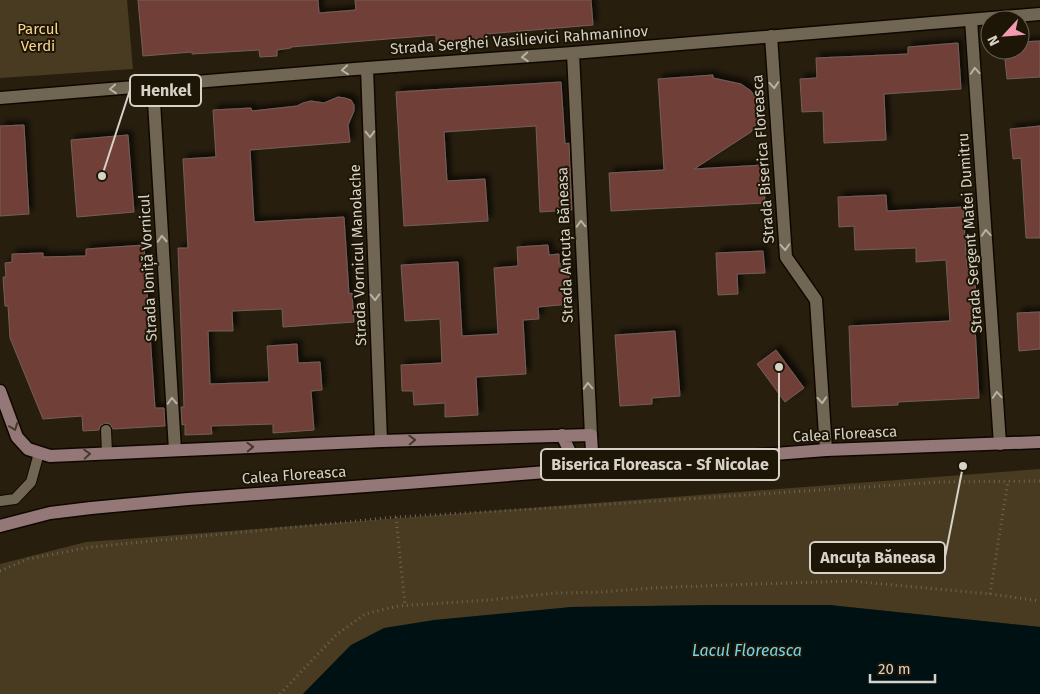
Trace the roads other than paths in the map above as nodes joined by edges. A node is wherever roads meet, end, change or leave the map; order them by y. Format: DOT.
graph roads {
  1 [pos="1040,14"];
  2 [pos="971,20"];
  3 [pos="771,36"];
  4 [pos="573,53"];
  5 [pos="367,68"];
  6 [pos="153,85"];
  7 [pos="0,98"];
  8 [pos="0,391"];
  9 [pos="106,430"];
  10 [pos="562,435"];
  11 [pos="591,435"];
  12 [pos="381,441"];
  13 [pos="1040,442"];
  14 [pos="1000,444"];
  15 [pos="175,450"];
  16 [pos="826,450"];
  17 [pos="39,453"];
  18 [pos="107,453"];
  19 [pos="593,468"];
  20 [pos="578,469"];
  21 [pos="0,501"];
  22 [pos="3,523"];
  1 -- 2 [label="street, Strada Serghei Vasilievici Rahmaninov"];
  2 -- 3 [label="street, Strada Serghei Vasilievici Rahmaninov"];
  14 -- 2 [label="street, Strada Sergent Matei Dumitru, one-way"];
  3 -- 4 [label="street, Strada Serghei Vasilievici Rahmaninov"];
  3 -- 16 [label="street, Strada Biserica Floreasca, one-way"];
  4 -- 5 [label="street, Strada Serghei Vasilievici Rahmaninov, one-way"];
  11 -- 4 [label="street, Strada Ancuța Băneasa, one-way"];
  5 -- 6 [label="street, Strada Serghei Vasilievici Rahmaninov, one-way"];
  5 -- 12 [label="street, Strada Vornicul Manolache, one-way"];
  6 -- 7 [label="street, Strada Serghei Vasilievici Rahmaninov, one-way"];
  15 -- 6 [label="street, Strada Ioniță Vornicul, one-way"];
  8 -- 17 [label="main road, one-way"];
  9 -- 18 [label="lane"];
  10 -- 11 [label="main road, Calea Floreasca"];
  12 -- 10 [label="main road, Calea Floreasca, one-way"];
  10 -- 20 [label="main road"];
  11 -- 19 [label="main road"];
  15 -- 12 [label="main road, Calea Floreasca, one-way"];
  13 -- 14 [label="main road, Calea Floreasca"];
  14 -- 16 [label="main road, Calea Floreasca"];
  15 -- 18 [label="main road, Calea Floreasca"];
  16 -- 19 [label="main road, Calea Floreasca"];
  17 -- 18 [label="main road, Calea Floreasca, one-way"];
  17 -- 21 [label="lane"];
  19 -- 20 [label="main road, Calea Floreasca"];
  20 -- 22 [label="main road, Calea Floreasca"];
}
